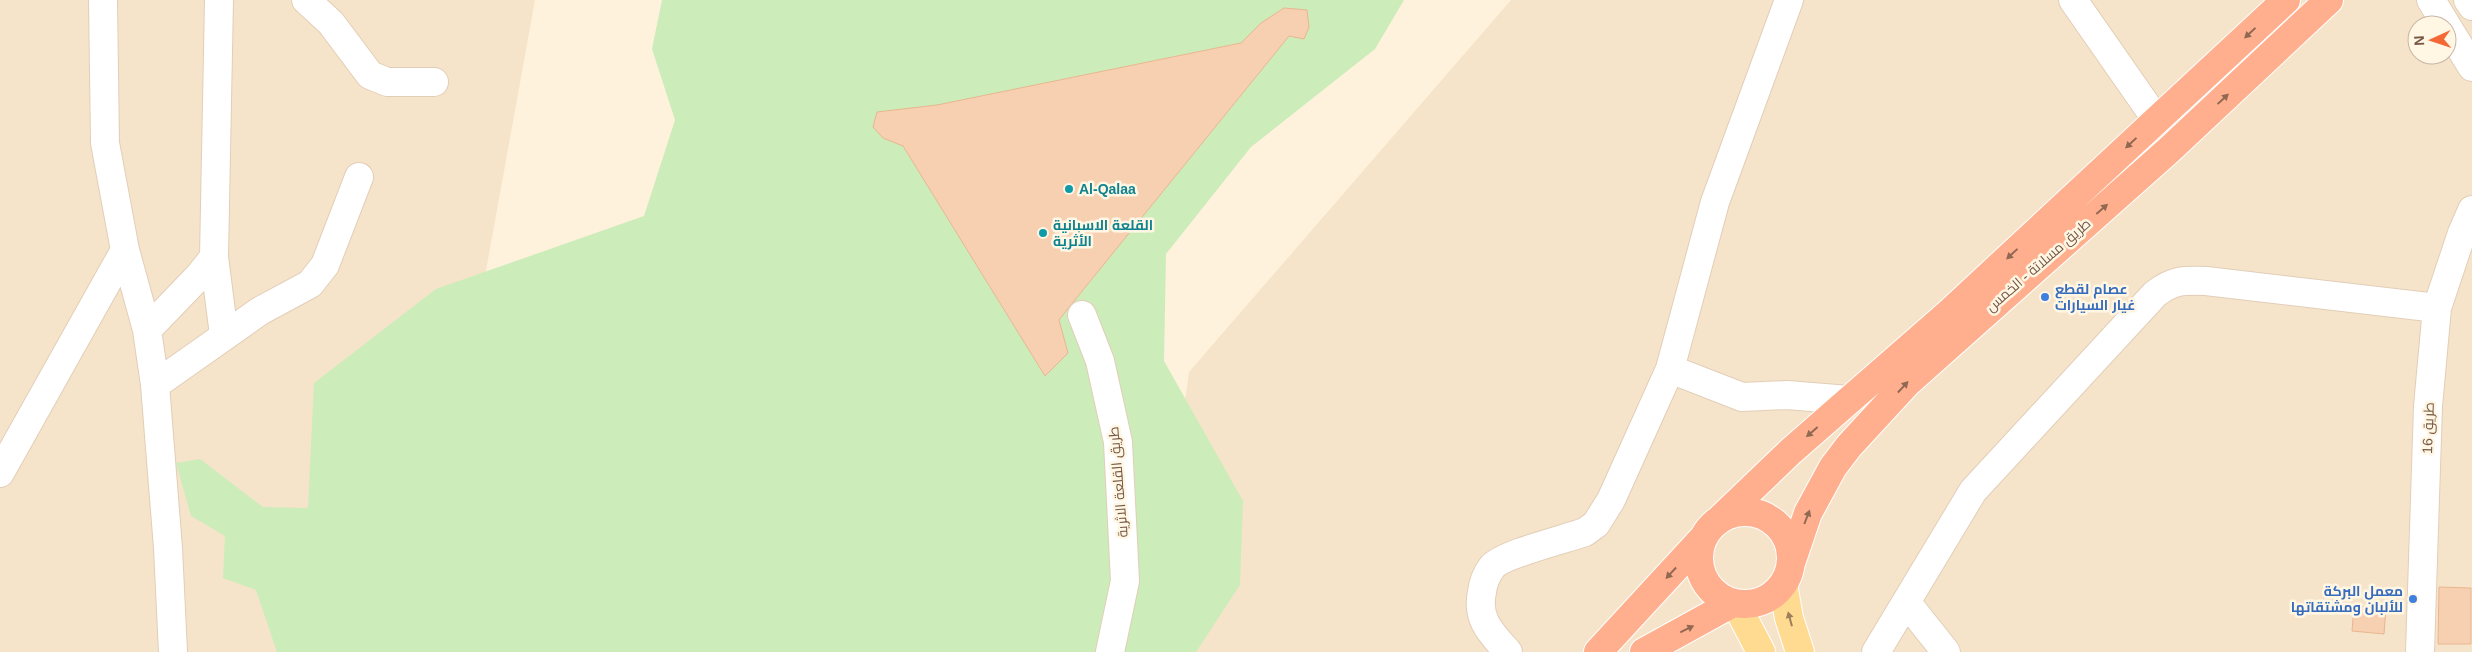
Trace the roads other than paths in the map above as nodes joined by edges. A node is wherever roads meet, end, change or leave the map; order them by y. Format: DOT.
graph roads {
  1 [pos="103,0"];
  2 [pos="219,0"];
  3 [pos="306,0"];
  4 [pos="1789,0"];
  5 [pos="2073,0"];
  6 [pos="2286,0"];
  7 [pos="2329,0"];
  8 [pos="2430,0"];
  9 [pos="2468,0"];
  10 [pos="2472,6"];
  11 [pos="2472,67"];
  12 [pos="434,82"];
  13 [pos="2156,119"];
  14 [pos="359,177"];
  15 [pos="2472,210"];
  16 [pos="125,250"];
  17 [pos="214,257"];
  18 [pos="2437,308"];
  19 [pos="1082,315"];
  20 [pos="147,330"];
  21 [pos="224,335"];
  22 [pos="1670,369"];
  23 [pos="155,385"];
  24 [pos="1849,400"];
  25 [pos="0,473"];
  26 [pos="1712,528"];
  27 [pos="1787,574"];
  28 [pos="1907,603"];
  29 [pos="1735,604"];
  30 [pos="173,652"];
  31 [pos="1110,652"];
  32 [pos="1508,652"];
  33 [pos="1598,652"];
  34 [pos="1644,652"];
  35 [pos="1761,652"];
  36 [pos="1800,652"];
  37 [pos="1876,652"];
  38 [pos="1946,652"];
  39 [pos="2420,652"];
  1 -- 16 [label="street"];
  2 -- 17 [label="street"];
  3 -- 12 [label="street"];
  4 -- 22 [label="street"];
  5 -- 13 [label="street"];
  6 -- 13 [label="highway, طريق مسلاتة - الخمس, one-way"];
  27 -- 7 [label="highway, طريق مسلاتة - الخمس, one-way"];
  8 -- 11 [label="street"];
  9 -- 10 [label="street"];
  13 -- 24 [label="highway, طريق مسلاتة - الخمس, one-way"];
  14 -- 21 [label="street"];
  15 -- 18 [label="street, طريق 16"];
  16 -- 20 [label="street"];
  16 -- 25 [label="street"];
  17 -- 20 [label="street"];
  17 -- 21 [label="street"];
  18 -- 28 [label="street"];
  18 -- 39 [label="street, طريق 16"];
  19 -- 31 [label="street, طريق القلعة الاثرية"];
  20 -- 23 [label="street"];
  21 -- 23 [label="street"];
  22 -- 24 [label="street"];
  22 -- 32 [label="street"];
  23 -- 30 [label="street"];
  24 -- 26 [label="highway, طريق مسلاتة - الخمس, one-way"];
  26 -- 27 [label="highway"];
  26 -- 29 [label="highway"];
  26 -- 33 [label="highway, طريق مسلاتة - الخمس, one-way"];
  27 -- 29 [label="highway"];
  36 -- 27 [label="main road, one-way"];
  28 -- 37 [label="street"];
  28 -- 38 [label="street"];
  34 -- 29 [label="highway, one-way"];
  29 -- 35 [label="main road"];
}
